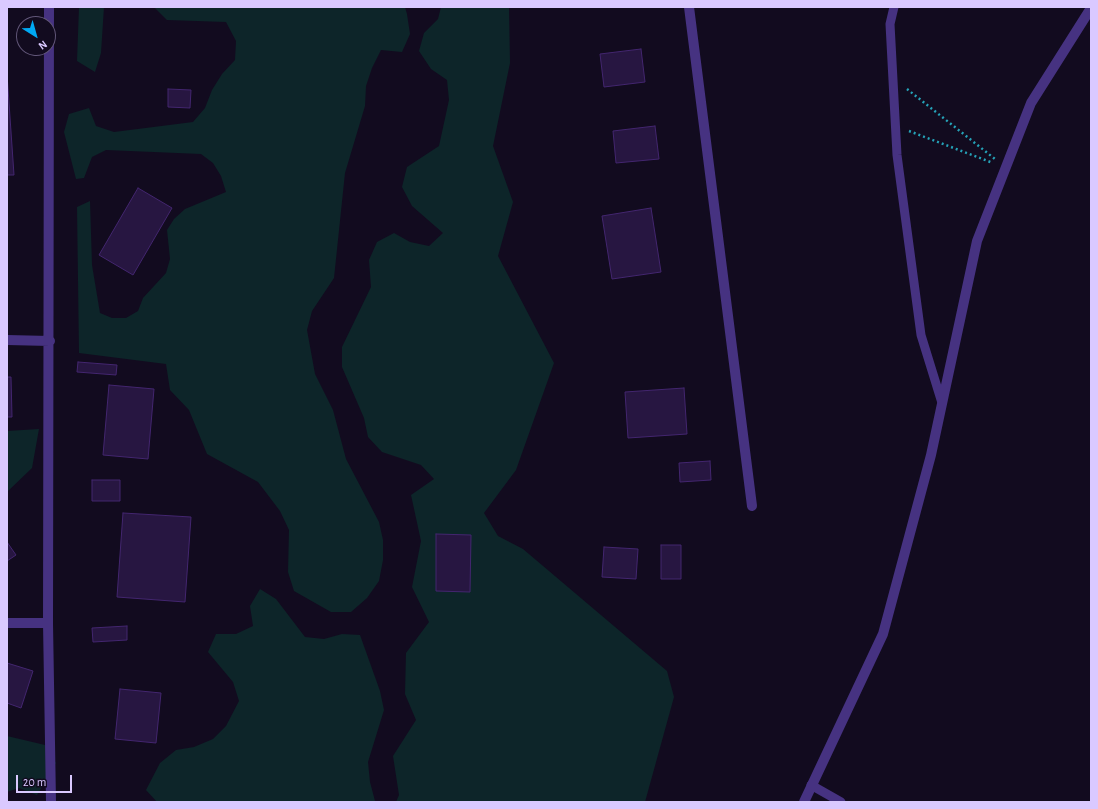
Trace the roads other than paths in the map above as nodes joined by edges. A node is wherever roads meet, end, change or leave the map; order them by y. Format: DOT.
graph roads {
  1 [pos="50,7"];
  2 [pos="689,7"];
  3 [pos="894,7"];
  4 [pos="1091,8"];
  5 [pos="7,340"];
  6 [pos="50,341"];
  7 [pos="942,403"];
  8 [pos="752,506"];
  9 [pos="7,622"];
  10 [pos="48,623"];
  11 [pos="811,786"];
  12 [pos="52,802"];
  13 [pos="804,802"];
  14 [pos="841,802"];
  1 -- 6 [label="street"];
  2 -- 8 [label="street"];
  3 -- 7 [label="lane"];
  4 -- 7 [label="street"];
  5 -- 6 [label="street"];
  6 -- 10 [label="street"];
  7 -- 11 [label="street"];
  9 -- 10 [label="street"];
  10 -- 12 [label="street"];
  11 -- 13 [label="street"];
  11 -- 14 [label="lane"];
}
